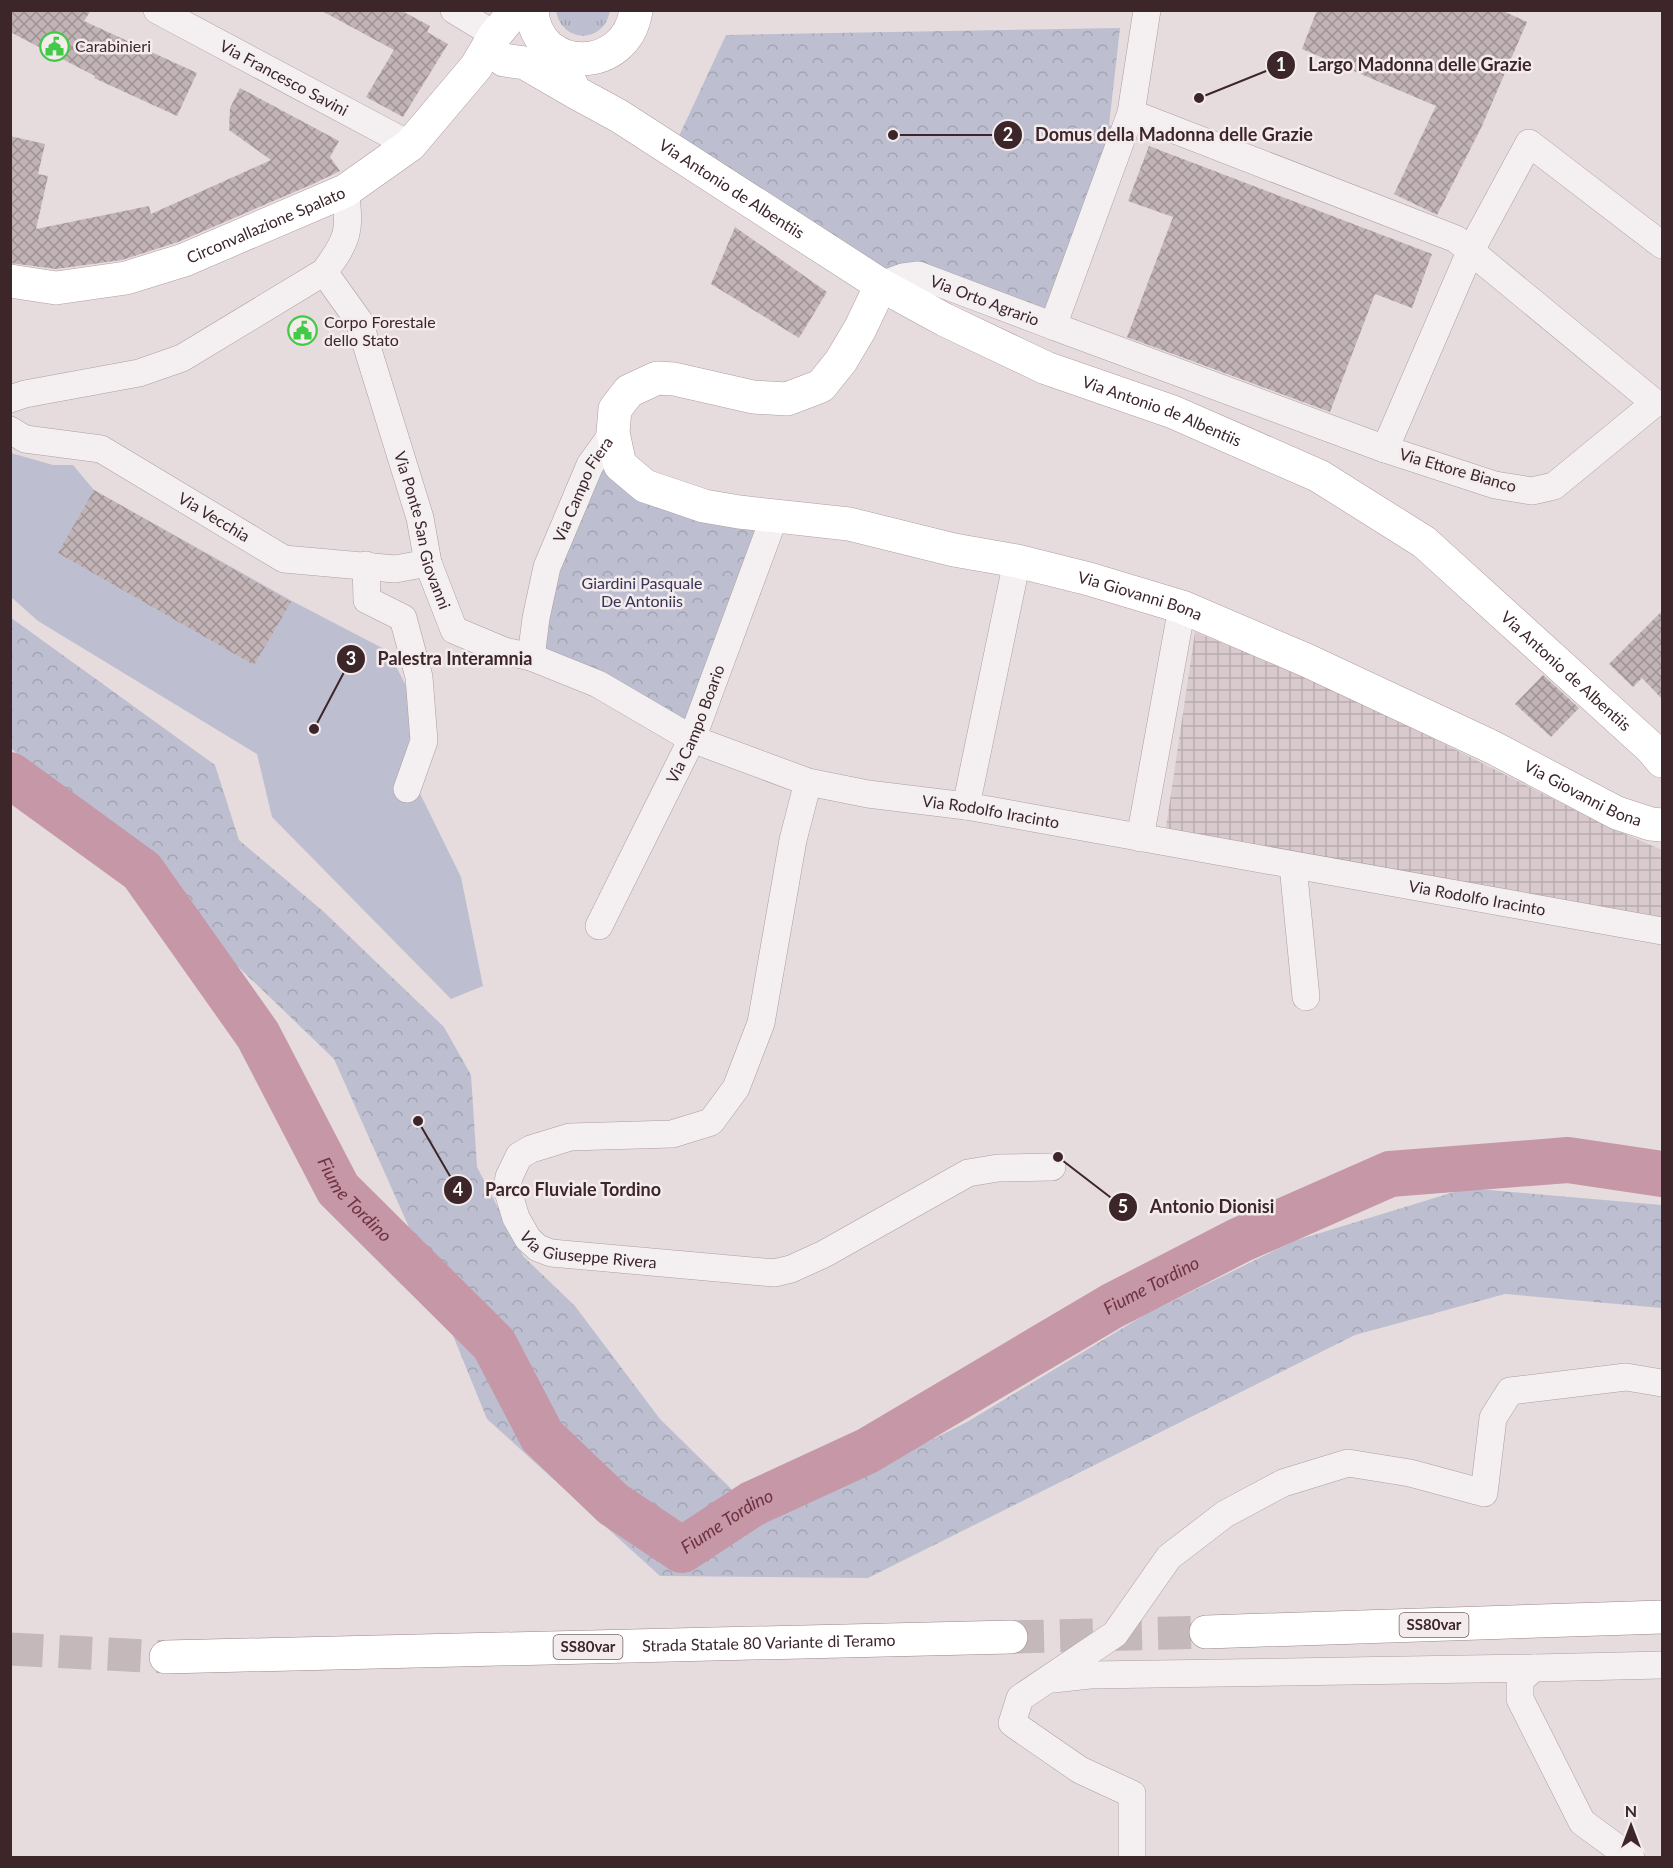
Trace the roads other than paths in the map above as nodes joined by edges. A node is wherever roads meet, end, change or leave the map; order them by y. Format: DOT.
graph roads {
  1 [pos="157,10"];
  2 [pos="454,10"];
  3 [pos="636,10"];
  4 [pos="1147,10"];
  5 [pos="543,34"];
  6 [pos="498,43"];
  7 [pos="609,53"];
  8 [pos="574,92"];
  9 [pos="1131,113"];
  10 [pos="619,116"];
  11 [pos="410,146"];
  12 [pos="345,191"];
  13 [pos="1662,245"];
  14 [pos="1470,252"];
  15 [pos="324,273"];
  16 [pos="10,281"];
  17 [pos="881,285"];
  18 [pos="1053,326"];
  19 [pos="10,399"];
  20 [pos="1659,400"];
  21 [pos="10,430"];
  22 [pos="613,433"];
  23 [pos="1385,449"];
  24 [pos="776,515"];
  25 [pos="1017,561"];
  26 [pos="428,563"];
  27 [pos="366,565"];
  28 [pos="1182,607"];
  29 [pos="531,657"];
  30 [pos="692,739"];
  31 [pos="1659,749"];
  32 [pos="808,782"];
  33 [pos="407,789"];
  34 [pos="966,806"];
  35 [pos="1662,825"];
  36 [pos="1140,838"];
  37 [pos="1293,866"];
  38 [pos="599,926"];
  39 [pos="1662,931"];
  40 [pos="1306,997"];
  41 [pos="1052,1167"];
  42 [pos="1662,1383"];
  43 [pos="1662,1617"];
  44 [pos="1206,1632"];
  45 [pos="1011,1637"];
  46 [pos="166,1657"];
  47 [pos="1662,1665"];
  48 [pos="1534,1668"];
  49 [pos="1049,1679"];
  50 [pos="1132,1857"];
  51 [pos="1630,1857"];
  1 -- 11 [label="street, Via Francesco Savini"];
  2 -- 6 [label="street"];
  3 -- 7 [label="main road"];
  4 -- 9 [label="street"];
  5 -- 6 [label="main road, Circonvallazione Spalato"];
  5 -- 7 [label="main road"];
  5 -- 8 [label="main road"];
  6 -- 8 [label="main road, Via Antonio de Albentiis"];
  6 -- 11 [label="main road, Circonvallazione Spalato"];
  7 -- 10 [label="main road"];
  8 -- 10 [label="main road, Via Antonio de Albentiis"];
  9 -- 14 [label="street, Via Ettore Bianco"];
  9 -- 18 [label="street"];
  10 -- 17 [label="main road, Via Antonio de Albentiis"];
  11 -- 12 [label="main road, Circonvallazione Spalato"];
  12 -- 15 [label="street"];
  12 -- 16 [label="main road, Circonvallazione Spalato"];
  13 -- 14 [label="street"];
  14 -- 20 [label="street, Via Ettore Bianco"];
  14 -- 23 [label="street"];
  15 -- 19 [label="street"];
  15 -- 26 [label="street, Via Ponte San Giovanni"];
  17 -- 18 [label="street, Via Orto Agrario"];
  17 -- 22 [label="main road, Via Campo Fiera"];
  17 -- 31 [label="main road, Via Antonio de Albentiis"];
  18 -- 23 [label="street, Via Ettore Bianco"];
  20 -- 23 [label="street, Via Ettore Bianco"];
  21 -- 27 [label="street, Via Vecchia"];
  22 -- 24 [label="main road, Via Giovanni Bona"];
  22 -- 29 [label="street, Via Campo Fiera"];
  24 -- 25 [label="main road, Via Giovanni Bona"];
  24 -- 30 [label="street, Via Campo Boario"];
  25 -- 28 [label="main road, Via Giovanni Bona"];
  25 -- 34 [label="street"];
  26 -- 27 [label="street, Via Vecchia"];
  26 -- 29 [label="street, Via Ponte San Giovanni"];
  27 -- 33 [label="street"];
  28 -- 35 [label="main road, Via Giovanni Bona"];
  28 -- 36 [label="street"];
  29 -- 30 [label="street, Via Ponte San Giovanni"];
  30 -- 32 [label="street, Via Rodolfo Iracinto"];
  30 -- 38 [label="street, Via Campo Boario"];
  32 -- 34 [label="street, Via Rodolfo Iracinto"];
  32 -- 41 [label="street, Via Giuseppe Rivera"];
  34 -- 36 [label="street, Via Rodolfo Iracinto"];
  36 -- 37 [label="street, Via Rodolfo Iracinto"];
  37 -- 39 [label="street, Via Rodolfo Iracinto"];
  37 -- 40 [label="street"];
  42 -- 49 [label="street"];
  43 -- 44 [label="main road, SS80var"];
  45 -- 46 [label="main road, Strada Statale 80 Variante di Teramo / SS80var"];
  47 -- 48 [label="street"];
  48 -- 49 [label="street"];
  48 -- 51 [label="street"];
  49 -- 50 [label="street"];
}
